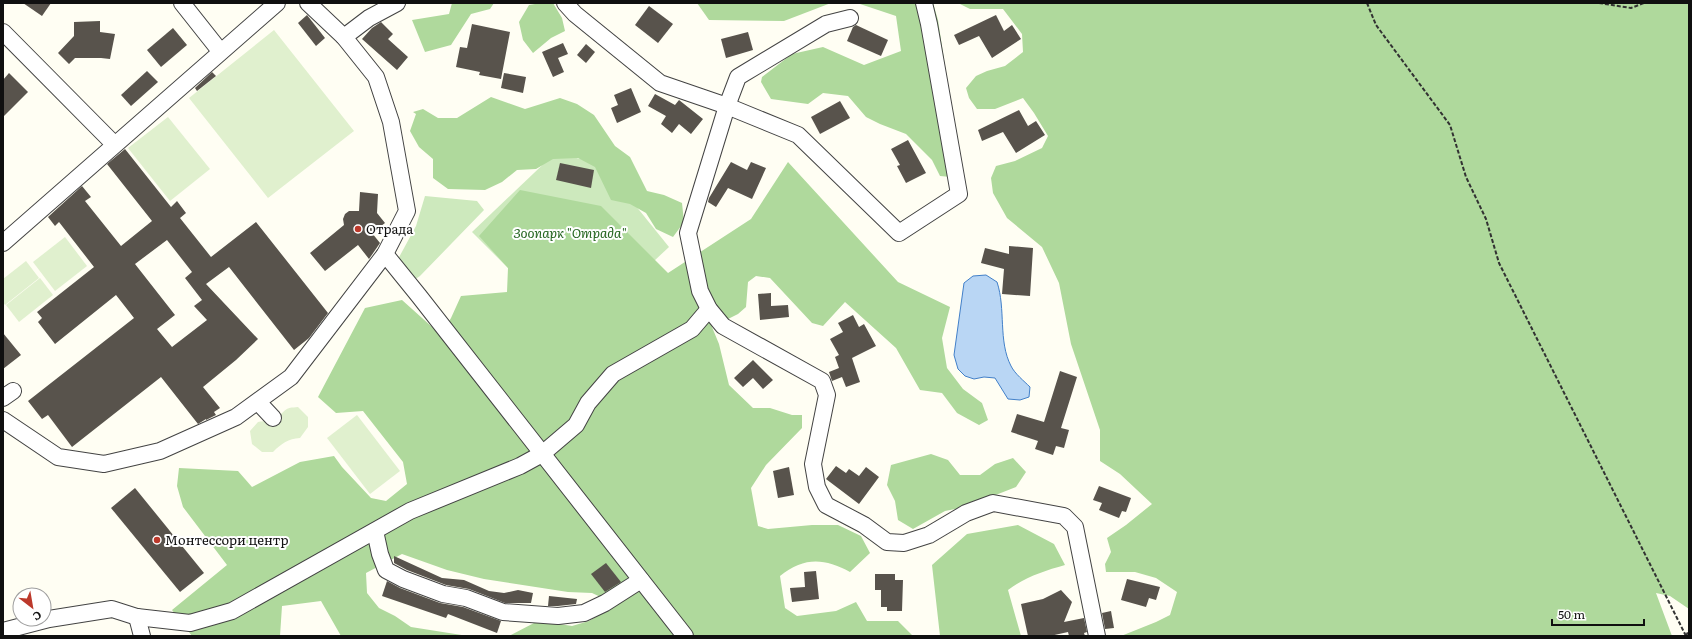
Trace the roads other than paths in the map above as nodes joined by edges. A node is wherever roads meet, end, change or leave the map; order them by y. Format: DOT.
graph roads {
  1 [pos="182,3"];
  2 [pos="276,3"];
  3 [pos="308,3"];
  4 [pos="397,3"];
  5 [pos="564,3"];
  6 [pos="924,3"];
  7 [pos="850,18"];
  8 [pos="3,32"];
  9 [pos="344,37"];
  10 [pos="220,51"];
  11 [pos="727,106"];
  12 [pos="114,144"];
  13 [pos="3,242"];
  14 [pos="385,254"];
  15 [pos="709,309"];
  16 [pos="258,402"];
  17 [pos="273,418"];
  18 [pos="3,420"];
  19 [pos="542,454"];
  20 [pos="375,531"];
  21 [pos="641,580"];
  22 [pos="137,617"];
  23 [pos="3,631"];
  24 [pos="142,636"];
  25 [pos="685,636"];
  26 [pos="1097,636"];
  1 -- 10 [label="street"];
  2 -- 10 [label="street"];
  3 -- 9 [label="street"];
  4 -- 9 [label="street"];
  5 -- 11 [label="street"];
  6 -- 11 [label="street"];
  7 -- 11 [label="street"];
  8 -- 12 [label="street"];
  9 -- 14 [label="street"];
  10 -- 12 [label="street"];
  11 -- 15 [label="street"];
  12 -- 13 [label="street"];
  14 -- 16 [label="street"];
  14 -- 19 [label="street"];
  15 -- 19 [label="street"];
  15 -- 26 [label="street"];
  16 -- 17 [label="street"];
  16 -- 18 [label="street"];
  19 -- 20 [label="street"];
  19 -- 21 [label="street"];
  20 -- 21 [label="street"];
  20 -- 22 [label="street"];
  21 -- 25 [label="street"];
  22 -- 23 [label="street"];
  22 -- 24 [label="street"];
}
